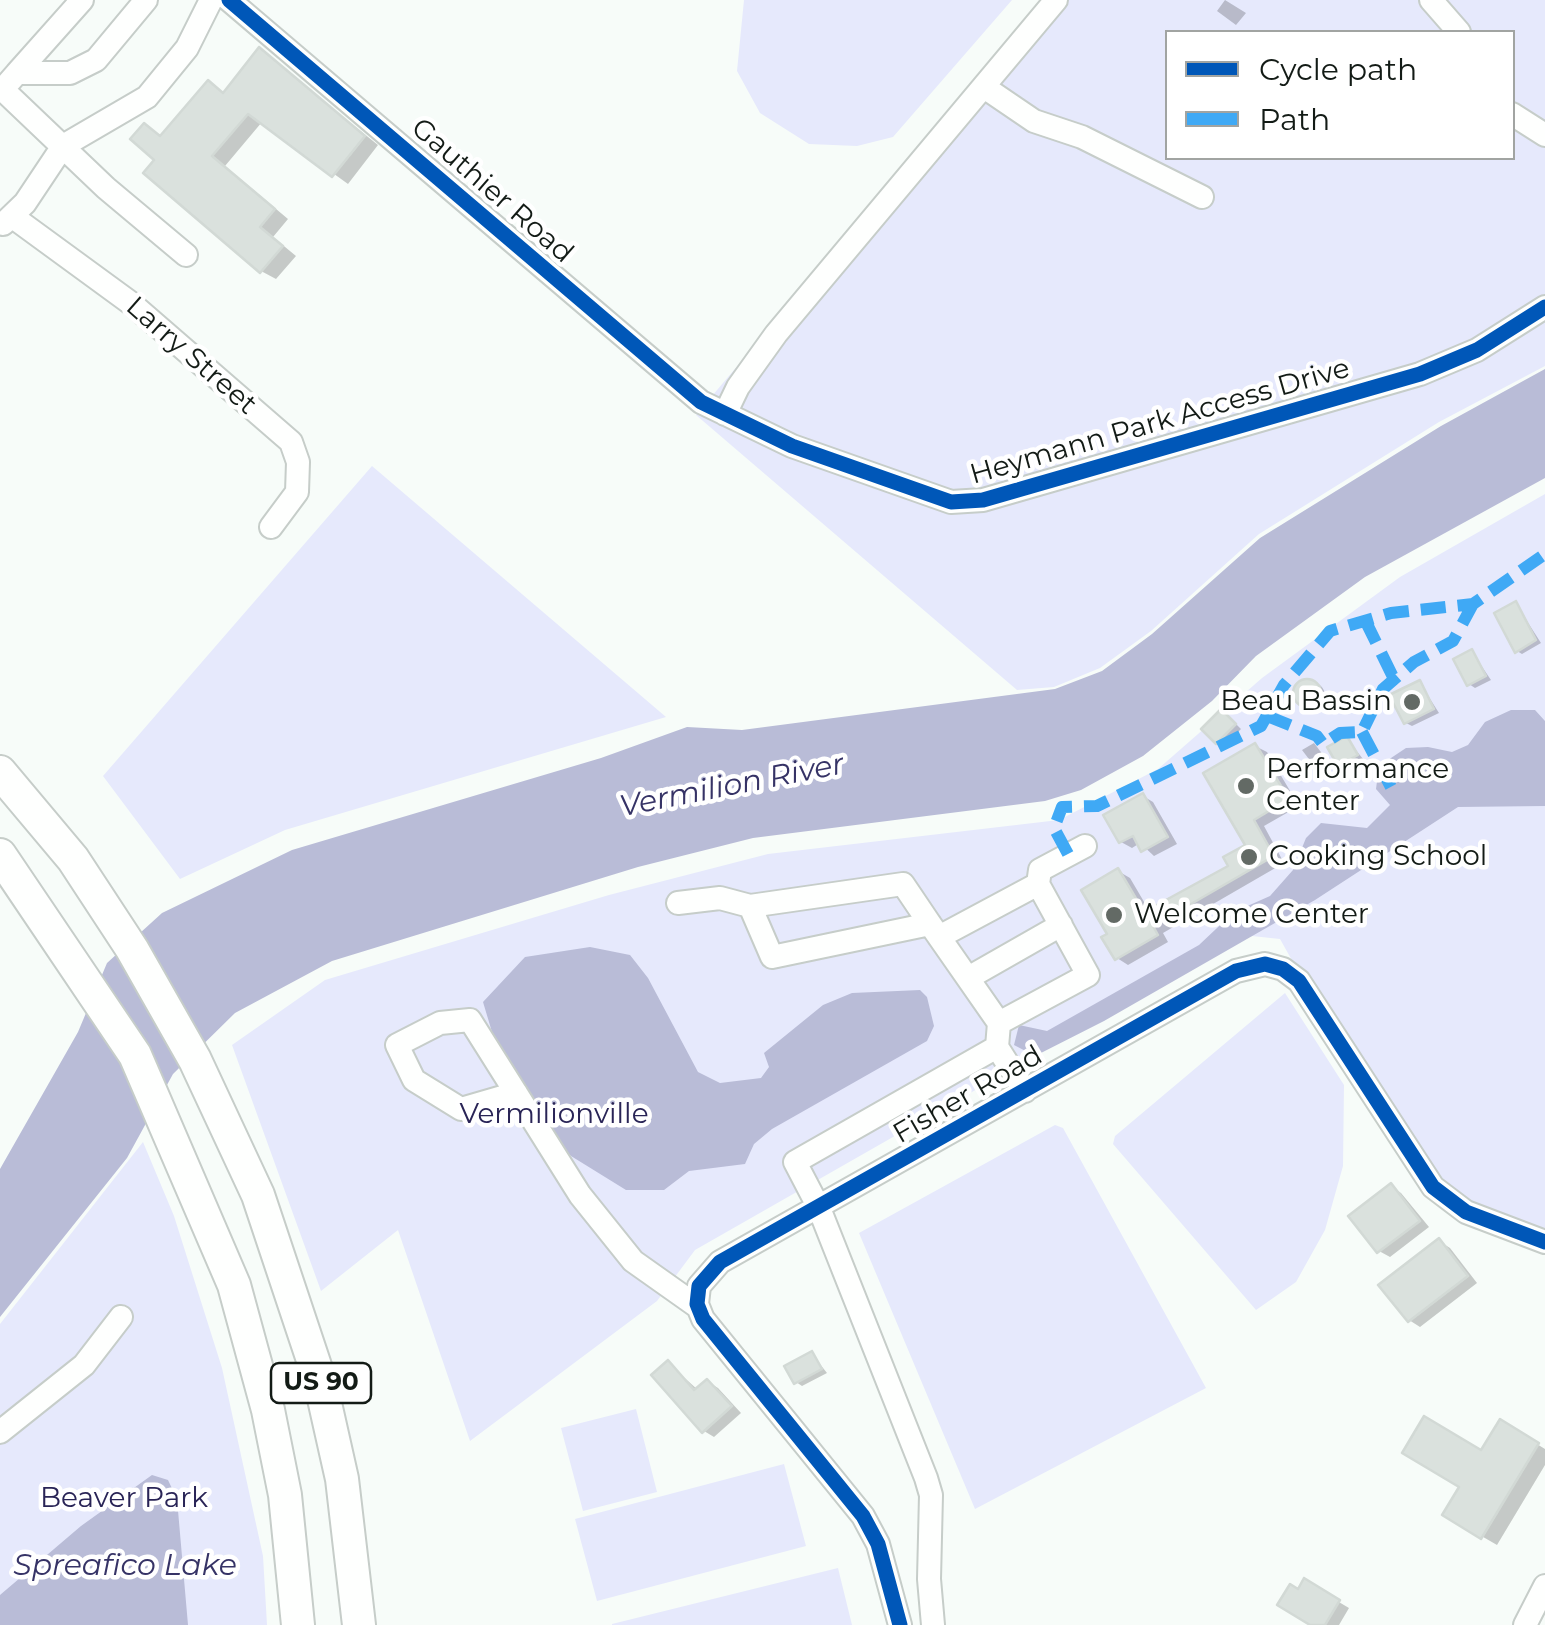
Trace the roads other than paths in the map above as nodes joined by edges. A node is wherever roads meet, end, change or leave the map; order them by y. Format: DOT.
graph roads {
  1 [pos="82,0"];
  2 [pos="146,0"];
  3 [pos="211,0"];
  4 [pos="230,0"];
  5 [pos="1056,0"];
  6 [pos="1430,0"];
  7 [pos="1457,30"];
  8 [pos="7,83"];
  9 [pos="984,87"];
  10 [pos="1515,116"];
  11 [pos="1545,135"];
  12 [pos="64,146"];
  13 [pos="1202,198"];
  14 [pos="6,222"];
  15 [pos="186,255"];
  16 [pos="1545,307"];
  17 [pos="725,414"];
  18 [pos="271,527"];
  19 [pos="0,772"];
  20 [pos="1085,846"];
  21 [pos="6,863"];
  22 [pos="1038,884"];
  23 [pos="678,903"];
  24 [pos="750,906"];
  25 [pos="1060,925"];
  26 [pos="935,930"];
  27 [pos="968,978"];
  28 [pos="998,1023"];
  29 [pos="997,1047"];
  30 [pos="1025,1091"];
  31 [pos="516,1093"];
  32 [pos="820,1208"];
  33 [pos="1545,1242"];
  34 [pos="698,1307"];
  35 [pos="121,1317"];
  36 [pos="0,1432"];
  37 [pos="1545,1586"];
  38 [pos="298,1625"];
  39 [pos="359,1625"];
  40 [pos="900,1625"];
  41 [pos="934,1625"];
  42 [pos="1526,1625"];
  1 -- 8 [label="street"];
  2 -- 8 [label="street"];
  3 -- 12 [label="street, Larry Street"];
  4 -- 17 [label="street, Gauthier Road"];
  5 -- 9 [label="street"];
  6 -- 7 [label="street"];
  8 -- 12 [label="street"];
  9 -- 13 [label="street"];
  9 -- 17 [label="street"];
  10 -- 11 [label="street"];
  12 -- 14 [label="street, Larry Street"];
  12 -- 15 [label="street"];
  14 -- 18 [label="street, Larry Street"];
  16 -- 17 [label="street, Heymann Park Access Drive"];
  19 -- 39 [label="highway, US 90"];
  20 -- 22 [label="street"];
  21 -- 38 [label="highway, US 90"];
  22 -- 25 [label="street"];
  22 -- 26 [label="street"];
  23 -- 24 [label="street"];
  24 -- 26 [label="street"];
  24 -- 26 [label="street"];
  25 -- 27 [label="street"];
  25 -- 28 [label="street"];
  26 -- 27 [label="street"];
  27 -- 28 [label="street"];
  28 -- 29 [label="street"];
  29 -- 30 [label="street"];
  29 -- 32 [label="street"];
  30 -- 32 [label="street, Fisher Road"];
  30 -- 33 [label="street, Fisher Road"];
  31 -- 31 [label="street"];
  31 -- 34 [label="street"];
  32 -- 34 [label="street, Fisher Road"];
  32 -- 41 [label="street"];
  34 -- 40 [label="street"];
  35 -- 36 [label="street"];
  37 -- 42 [label="street"];
}
